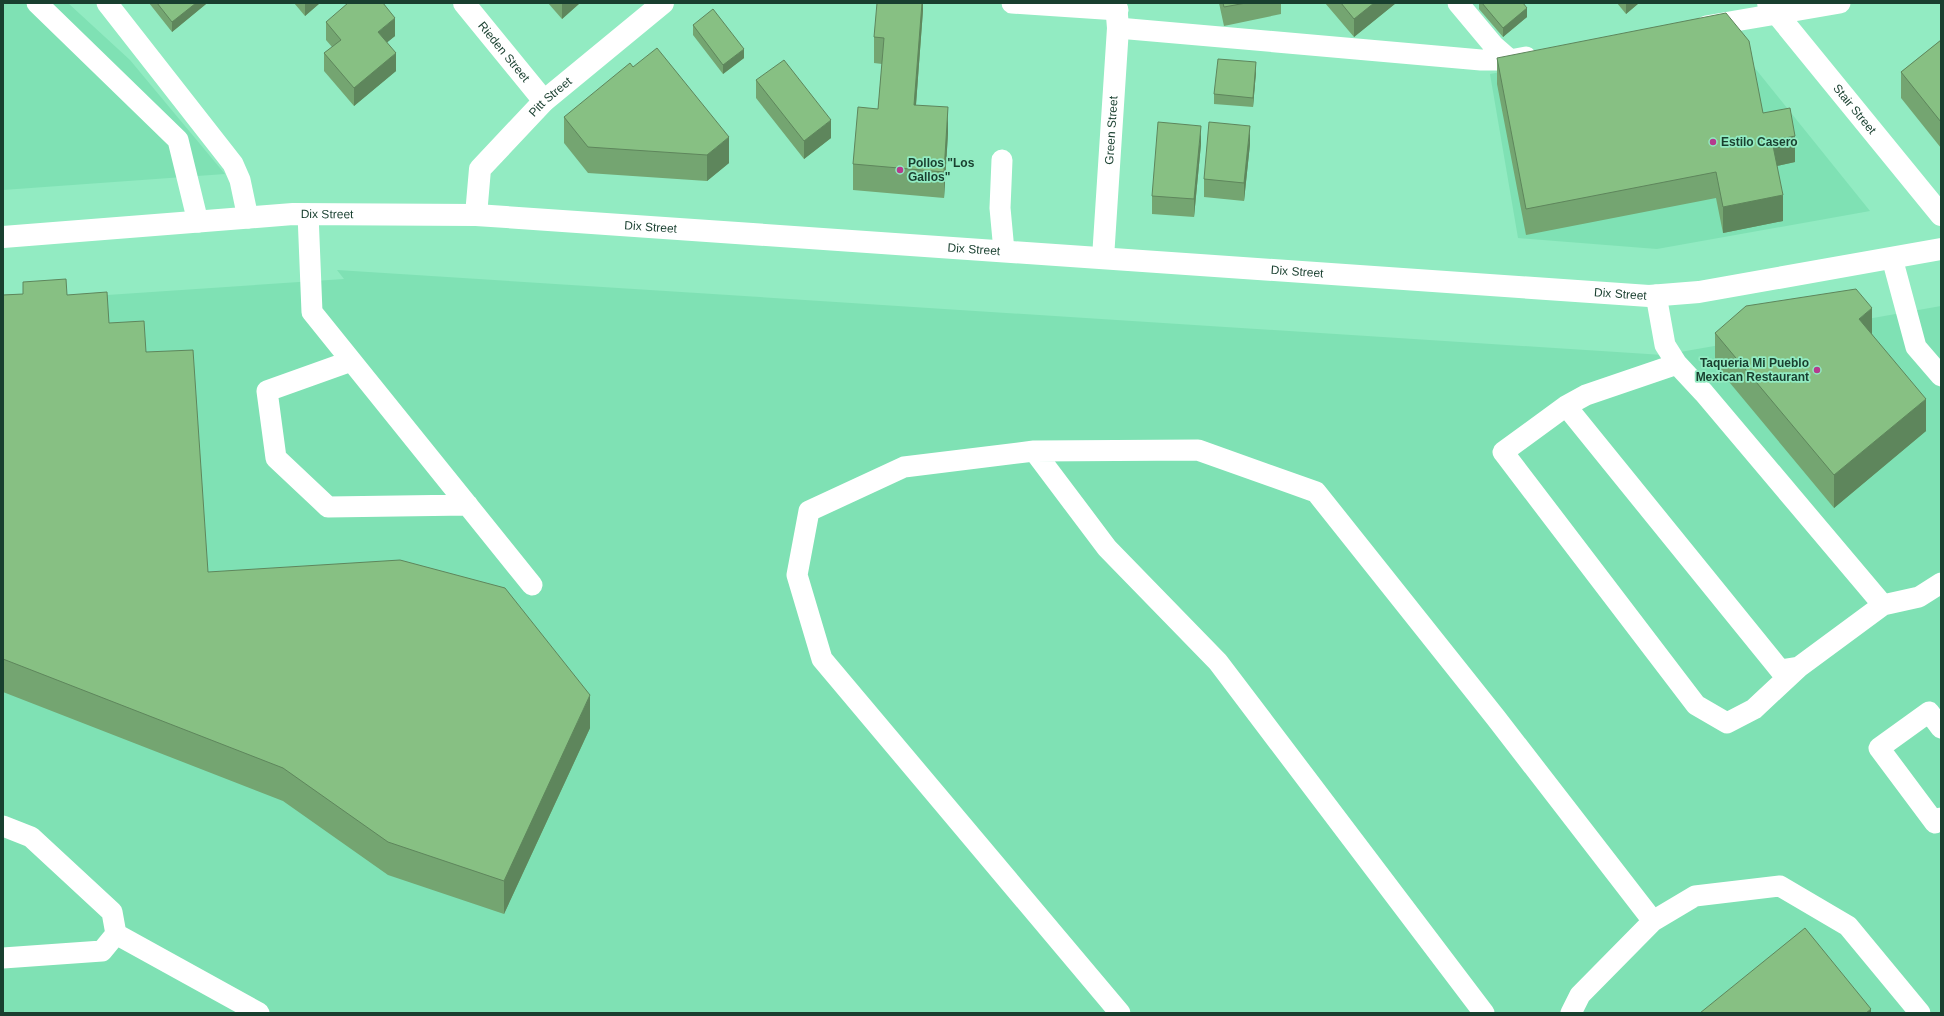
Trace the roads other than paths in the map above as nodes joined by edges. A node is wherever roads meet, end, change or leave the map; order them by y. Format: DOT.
graph roads {
  1 [pos="37,3"];
  2 [pos="107,3"];
  3 [pos="464,3"];
  4 [pos="663,3"];
  5 [pos="1012,3"];
  6 [pos="1458,3"];
  7 [pos="1840,3"];
  8 [pos="1772,9"];
  9 [pos="1117,13"];
  10 [pos="1688,30"];
  11 [pos="1549,53"];
  12 [pos="1510,60"];
  13 [pos="544,101"];
  14 [pos="1002,160"];
  15 [pos="308,214"];
  16 [pos="476,215"];
  17 [pos="1941,215"];
  18 [pos="248,218"];
  19 [pos="198,222"];
  20 [pos="3,237"];
  21 [pos="1941,249"];
  22 [pos="1004,251"];
  23 [pos="1104,258"];
  24 [pos="1892,258"];
  25 [pos="1656,295"];
  26 [pos="351,361"];
  27 [pos="1677,364"];
  28 [pos="1941,376"];
  29 [pos="1566,406"];
  30 [pos="1034,451"];
  31 [pos="468,505"];
  32 [pos="1941,583"];
  33 [pos="532,584"];
  34 [pos="1883,605"];
  35 [pos="1799,667"];
  36 [pos="1941,728"];
  37 [pos="1941,818"];
  38 [pos="3,826"];
  39 [pos="1653,921"];
  40 [pos="116,934"];
  41 [pos="3,958"];
  42 [pos="259,1013"];
  43 [pos="1120,1013"];
  44 [pos="1484,1013"];
  45 [pos="1571,1013"];
  46 [pos="1920,1013"];
  1 -- 19 [label="lane"];
  2 -- 18 [label="lane"];
  3 -- 13 [label="street, Rieden Street"];
  4 -- 13 [label="street, Pitt Street"];
  5 -- 9 [label="lane"];
  6 -- 12 [label="lane"];
  7 -- 8 [label="lane"];
  8 -- 10 [label="lane"];
  8 -- 17 [label="street, Stair Street"];
  9 -- 12 [label="lane"];
  9 -- 23 [label="street, Green Street"];
  11 -- 12 [label="lane"];
  13 -- 16 [label="street, Pitt Street"];
  14 -- 22 [label="lane"];
  15 -- 16 [label="street, Dix Street"];
  15 -- 18 [label="street, Dix Street"];
  15 -- 26 [label="lane"];
  16 -- 22 [label="street, Dix Street"];
  18 -- 19 [label="street, Dix Street"];
  19 -- 20 [label="street, Dix Street"];
  21 -- 24 [label="street, Dix Street"];
  22 -- 23 [label="street, Dix Street"];
  23 -- 25 [label="street, Dix Street"];
  24 -- 25 [label="street, Dix Street"];
  24 -- 28 [label="lane"];
  25 -- 27 [label="lane"];
  26 -- 31 [label="lane"];
  26 -- 31 [label="lane"];
  27 -- 29 [label="lane"];
  27 -- 34 [label="lane"];
  29 -- 35 [label="lane"];
  29 -- 35 [label="lane"];
  30 -- 39 [label="lane"];
  30 -- 43 [label="lane"];
  30 -- 44 [label="lane"];
  31 -- 33 [label="lane"];
  32 -- 34 [label="lane"];
  34 -- 35 [label="lane"];
  36 -- 37 [label="lane"];
  38 -- 40 [label="lane"];
  39 -- 45 [label="lane"];
  39 -- 46 [label="lane"];
  40 -- 41 [label="lane"];
  40 -- 42 [label="lane"];
}
